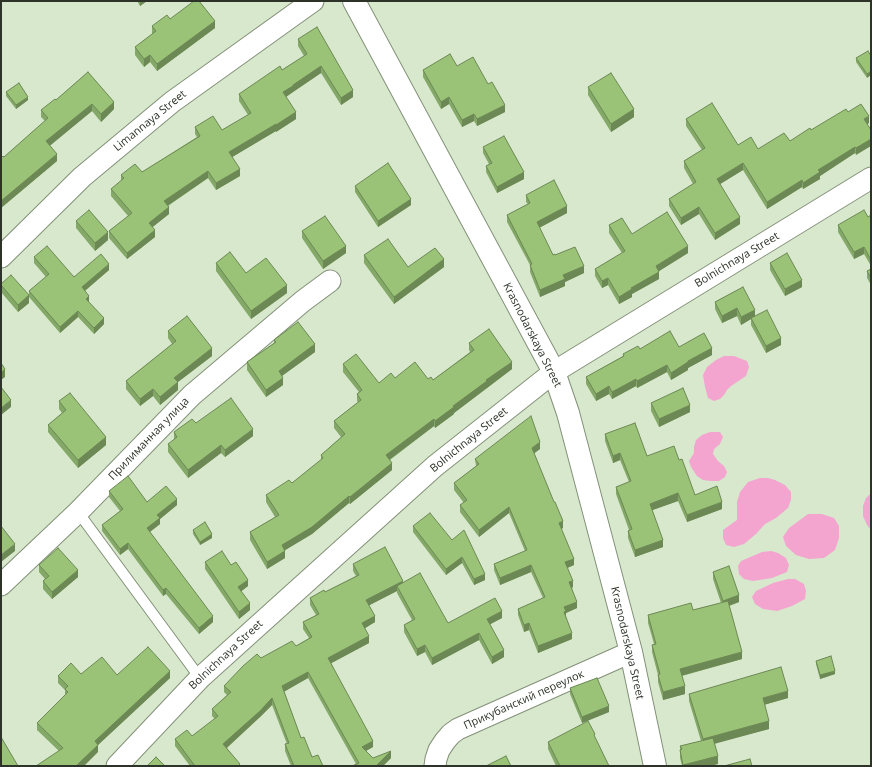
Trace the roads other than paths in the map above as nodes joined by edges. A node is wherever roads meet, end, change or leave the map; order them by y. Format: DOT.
graph roads {
  1 [pos="313,1"];
  2 [pos="354,1"];
  3 [pos="871,178"];
  4 [pos="1,257"];
  5 [pos="330,281"];
  6 [pos="554,372"];
  7 [pos="78,512"];
  8 [pos="1,585"];
  9 [pos="631,652"];
  10 [pos="200,678"];
  11 [pos="117,766"];
  12 [pos="435,766"];
  13 [pos="655,766"];
  1 -- 4 [label="street, Limannaya Street"];
  2 -- 6 [label="street, Krasnodarskaya Street"];
  3 -- 6 [label="street, Bolnichnaya Street"];
  5 -- 7 [label="street, Прилиманная улица"];
  6 -- 9 [label="street, Krasnodarskaya Street"];
  6 -- 10 [label="street, Bolnichnaya Street"];
  7 -- 8 [label="street, Прилиманная улица"];
  7 -- 10 [label="lane"];
  9 -- 12 [label="street, Прикубанский переулок"];
  9 -- 13 [label="street, Krasnodarskaya Street"];
  10 -- 11 [label="street, Bolnichnaya Street"];
}
